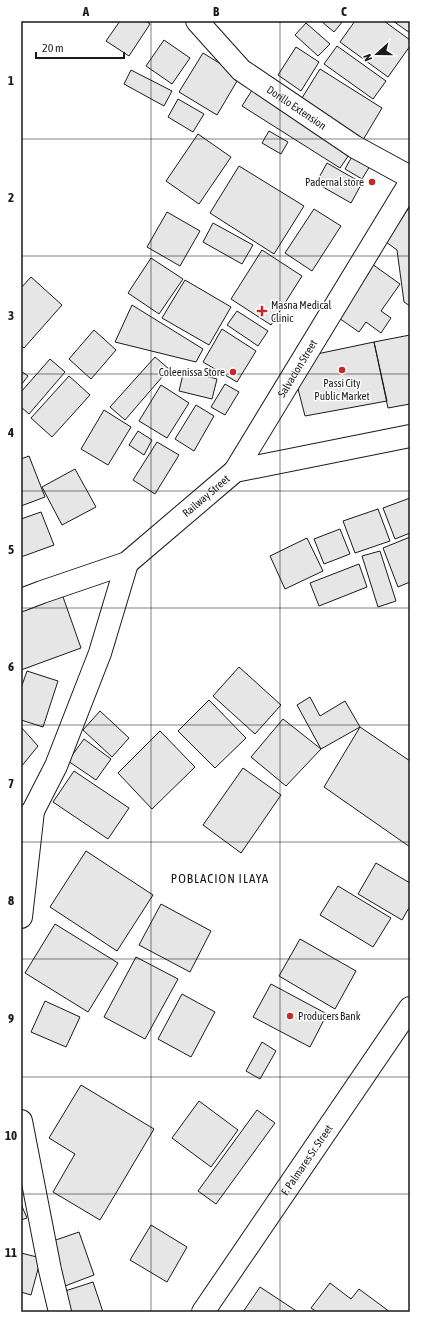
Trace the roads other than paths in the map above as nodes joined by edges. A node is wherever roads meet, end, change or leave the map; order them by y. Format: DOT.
graph roads {
  1 [pos="197,21"];
  2 [pos="410,177"];
  3 [pos="410,183"];
  4 [pos="410,436"];
  5 [pos="235,471"];
  6 [pos="127,563"];
  7 [pos="21,600"];
  8 [pos="27,817"];
  9 [pos="21,917"];
  10 [pos="410,1008"];
  11 [pos="21,1121"];
  12 [pos="60,1312"];
  13 [pos="204,1312"];
  1 -- 2 [label="street, Dorillo Extension"];
  3 -- 5 [label="street, Salvacion Street"];
  4 -- 5 [label="street, Railway Street"];
  5 -- 6 [label="street, Railway Street"];
  6 -- 7 [label="street, Railway Street"];
  6 -- 8 [label="street"];
  8 -- 9 [label="street"];
  10 -- 13 [label="street, F. Palmares Sr. Street"];
  11 -- 12 [label="street"];
}
